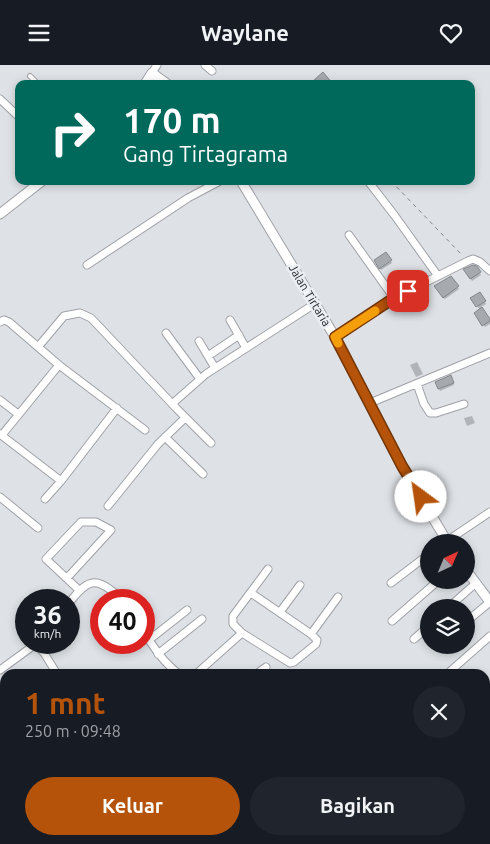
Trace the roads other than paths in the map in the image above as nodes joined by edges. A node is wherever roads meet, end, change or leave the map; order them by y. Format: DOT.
graph roads {
  1 [pos="205,65"];
  2 [pos="155,69"];
  3 [pos="212,71"];
  4 [pos="30,75"];
  5 [pos="34,80"];
  6 [pos="147,80"];
  7 [pos="164,80"];
  8 [pos="0,99"];
  9 [pos="15,113"];
  10 [pos="37,185"];
  11 [pos="212,185"];
  12 [pos="243,185"];
  13 [pos="371,185"];
  14 [pos="0,214"];
  15 [pos="349,235"];
  16 [pos="87,265"];
  17 [pos="490,271"];
  18 [pos="438,276"];
  19 [pos="394,298"];
  20 [pos="316,303"];
  21 [pos="230,320"];
  22 [pos="0,322"];
  23 [pos="166,333"];
  24 [pos="239,335"];
  25 [pos="335,337"];
  26 [pos="199,341"];
  27 [pos="38,347"];
  28 [pos="246,348"];
  29 [pos="490,353"];
  30 [pos="208,356"];
  31 [pos="59,365"];
  32 [pos="215,368"];
  33 [pos="200,379"];
  34 [pos="418,384"];
  35 [pos="0,400"];
  36 [pos="370,403"];
  37 [pos="172,404"];
  38 [pos="464,404"];
  39 [pos="118,408"];
  40 [pos="18,414"];
  41 [pos="185,418"];
  42 [pos="145,430"];
  43 [pos="1,434"];
  44 [pos="165,437"];
  45 [pos="211,443"];
  46 [pos="203,474"];
  47 [pos="61,481"];
  48 [pos="0,497"];
  49 [pos="44,499"];
  50 [pos="108,506"];
  51 [pos="490,512"];
  52 [pos="38,527"];
  53 [pos="441,534"];
  54 [pos="458,534"];
  55 [pos="420,561"];
  56 [pos="268,569"];
  57 [pos="67,579"];
  58 [pos="391,583"];
  59 [pos="476,583"];
  60 [pos="300,585"];
  61 [pos="78,589"];
  62 [pos="80,589"];
  63 [pos="110,589"];
  64 [pos="428,589"];
  65 [pos="251,593"];
  66 [pos="338,597"];
  67 [pos="458,599"];
  68 [pos="490,602"];
  69 [pos="187,610"];
  70 [pos="280,612"];
  71 [pos="475,614"];
  72 [pos="202,619"];
  73 [pos="392,621"];
  74 [pos="242,633"];
  75 [pos="311,634"];
  76 [pos="420,634"];
  77 [pos="155,635"];
  78 [pos="490,636"];
  79 [pos="414,639"];
  80 [pos="155,649"];
  81 [pos="22,654"];
  82 [pos="45,654"];
  83 [pos="158,654"];
  84 [pos="266,667"];
  85 [pos="1,669"];
  86 [pos="54,669"];
  87 [pos="172,669"];
  88 [pos="202,669"];
  89 [pos="263,669"];
  90 [pos="453,669"];
  1 -- 3 [label="street"];
  2 -- 6 [label="street"];
  2 -- 7 [label="street"];
  4 -- 5 [label="lane"];
  8 -- 9 [label="street"];
  10 -- 14 [label="street"];
  11 -- 16 [label="street"];
  12 -- 20 [label="street, Jalan Tirtaria"];
  13 -- 18 [label="street"];
  15 -- 19 [label="street"];
  17 -- 18 [label="street"];
  18 -- 19 [label="street"];
  19 -- 25 [label="street"];
  20 -- 25 [label="street, Jalan Tirtaria"];
  20 -- 28 [label="street"];
  21 -- 24 [label="street"];
  22 -- 27 [label="street"];
  23 -- 33 [label="street"];
  24 -- 28 [label="street"];
  24 -- 30 [label="street"];
  25 -- 36 [label="street, Jalan Tirtaria"];
  26 -- 30 [label="street"];
  27 -- 31 [label="street"];
  27 -- 37 [label="street"];
  28 -- 32 [label="street"];
  29 -- 34 [label="street"];
  30 -- 32 [label="street"];
  31 -- 39 [label="street"];
  31 -- 40 [label="street"];
  32 -- 33 [label="street"];
  33 -- 37 [label="street"];
  34 -- 36 [label="street"];
  34 -- 38 [label="street"];
  35 -- 40 [label="street"];
  36 -- 53 [label="street, Jalan Tirtaria"];
  37 -- 41 [label="street"];
  39 -- 42 [label="street"];
  39 -- 47 [label="street"];
  40 -- 43 [label="street"];
  41 -- 44 [label="street"];
  41 -- 45 [label="street"];
  43 -- 47 [label="street"];
  44 -- 46 [label="street"];
  44 -- 50 [label="street"];
  47 -- 49 [label="street"];
  48 -- 52 [label="street"];
  51 -- 54 [label="street"];
  55 -- 58 [label="street"];
  56 -- 65 [label="street"];
  57 -- 57 [label="street"];
  57 -- 61 [label="street"];
  59 -- 67 [label="street"];
  59 -- 68 [label="street"];
  60 -- 70 [label="street"];
  62 -- 63 [label="street"];
  64 -- 73 [label="street"];
  65 -- 70 [label="street"];
  65 -- 74 [label="street"];
  66 -- 75 [label="street"];
  68 -- 71 [label="street"];
  69 -- 77 [label="street"];
  70 -- 75 [label="street"];
  72 -- 83 [label="street"];
  74 -- 75 [label="street"];
  74 -- 88 [label="street"];
  76 -- 79 [label="street"];
  78 -- 90 [label="street"];
  80 -- 83 [label="street"];
  81 -- 85 [label="street"];
  82 -- 86 [label="street"];
  83 -- 87 [label="street"];
  84 -- 89 [label="street"];
}
